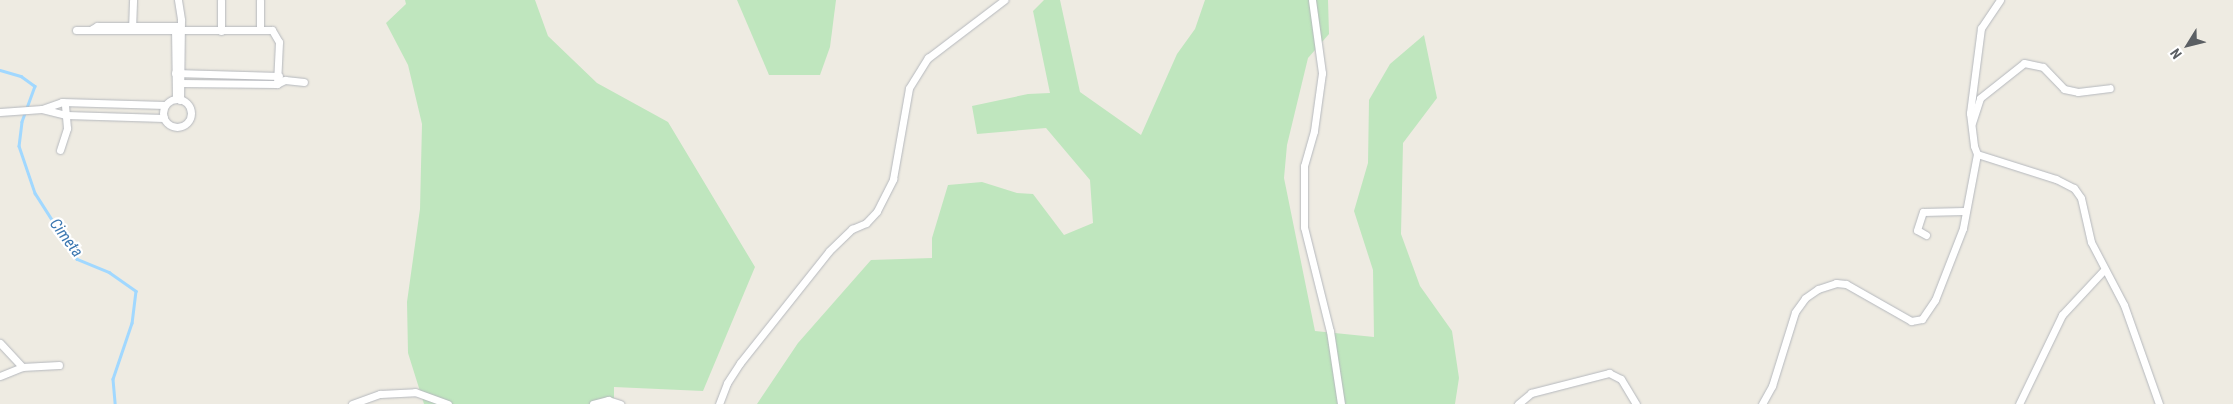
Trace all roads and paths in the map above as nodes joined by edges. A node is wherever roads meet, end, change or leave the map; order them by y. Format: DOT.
graph roads {
  1 [pos="133,0"];
  2 [pos="178,0"];
  3 [pos="221,0"];
  4 [pos="260,0"];
  5 [pos="1004,0"];
  6 [pos="1312,0"];
  7 [pos="2000,0"];
  8 [pos="132,28"];
  9 [pos="178,28"];
  10 [pos="221,28"];
  11 [pos="76,30"];
  12 [pos="258,30"];
  13 [pos="178,73"];
  14 [pos="277,74"];
  15 [pos="285,80"];
  16 [pos="304,82"];
  17 [pos="180,83"];
  18 [pos="277,84"];
  19 [pos="2110,88"];
  20 [pos="178,100"];
  21 [pos="66,103"];
  22 [pos="165,106"];
  23 [pos="42,109"];
  24 [pos="0,112"];
  25 [pos="66,115"];
  26 [pos="164,118"];
  27 [pos="1970,130"];
  28 [pos="60,150"];
  29 [pos="1977,154"];
  30 [pos="1964,211"];
  31 [pos="1926,235"];
  32 [pos="2104,270"];
  33 [pos="0,343"];
  34 [pos="59,365"];
  35 [pos="22,367"];
  36 [pos="0,376"];
  37 [pos="352,404"];
  38 [pos="448,404"];
  39 [pos="592,404"];
  40 [pos="620,404"];
  41 [pos="719,404"];
  42 [pos="1341,404"];
  43 [pos="1518,404"];
  44 [pos="1636,404"];
  45 [pos="1762,404"];
  46 [pos="2019,404"];
  47 [pos="2159,404"];
  1 -- 8 [label="street"];
  2 -- 9 [label="street"];
  3 -- 10 [label="street"];
  4 -- 12 [label="street"];
  5 -- 41 [label="street"];
  6 -- 42 [label="street"];
  7 -- 27 [label="street"];
  8 -- 9 [label="street"];
  8 -- 11 [label="street"];
  9 -- 10 [label="street"];
  9 -- 13 [label="street"];
  10 -- 12 [label="street"];
  12 -- 14 [label="street"];
  13 -- 14 [label="street"];
  13 -- 17 [label="street"];
  13 -- 20 [label="street"];
  14 -- 15 [label="street"];
  14 -- 18 [label="street"];
  15 -- 16 [label="street"];
  15 -- 18 [label="street"];
  17 -- 18 [label="street"];
  17 -- 20 [label="street"];
  19 -- 27 [label="street"];
  20 -- 22 [label="street"];
  20 -- 26 [label="street"];
  21 -- 22 [label="street"];
  21 -- 23 [label="street"];
  21 -- 25 [label="street"];
  22 -- 26 [label="street"];
  23 -- 24 [label="street"];
  23 -- 25 [label="street"];
  25 -- 26 [label="street"];
  25 -- 28 [label="street"];
  27 -- 29 [label="street"];
  29 -- 30 [label="street"];
  29 -- 32 [label="street"];
  30 -- 31 [label="street"];
  30 -- 45 [label="street"];
  32 -- 46 [label="street"];
  32 -- 47 [label="street"];
  33 -- 35 [label="street"];
  34 -- 35 [label="street"];
  35 -- 36 [label="street"];
  37 -- 38 [label="street"];
  39 -- 40 [label="street"];
  43 -- 44 [label="street"];
}
